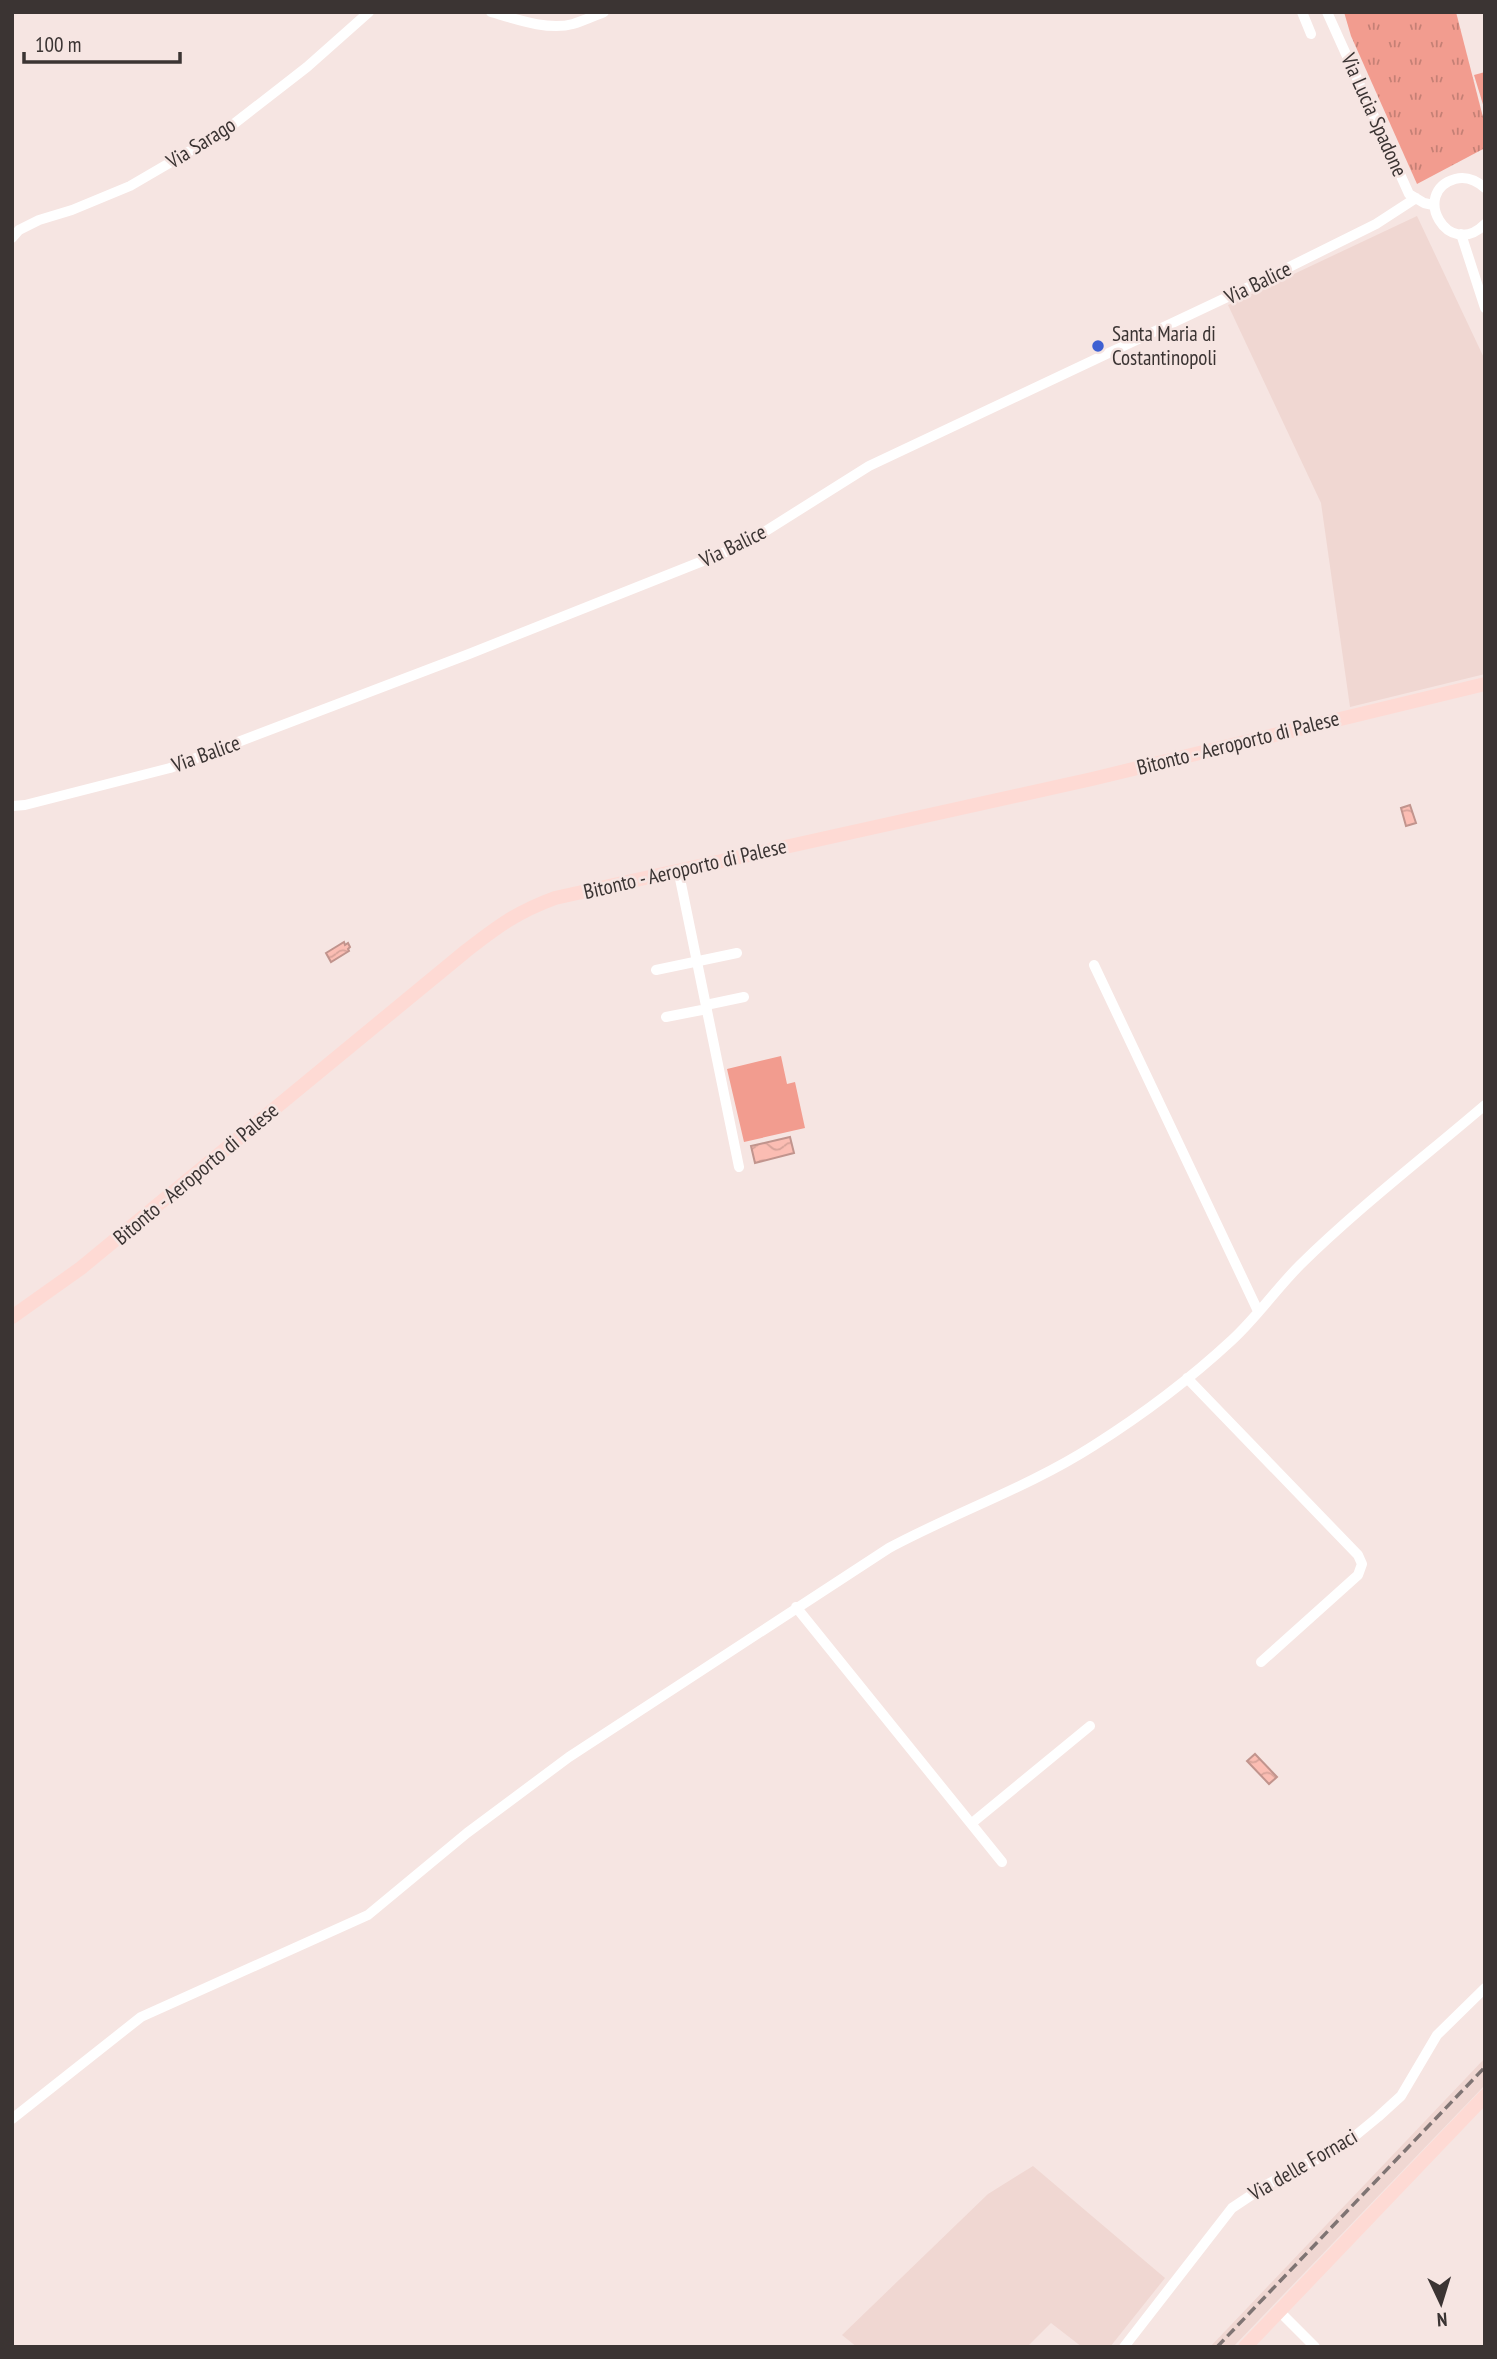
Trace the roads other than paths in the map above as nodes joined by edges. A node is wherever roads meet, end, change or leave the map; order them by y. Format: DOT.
graph roads {
  1 [pos="369,12"];
  2 [pos="491,12"];
  3 [pos="604,12"];
  4 [pos="1302,12"];
  5 [pos="1330,16"];
  6 [pos="1311,34"];
  7 [pos="1484,187"];
  8 [pos="1416,198"];
  9 [pos="1433,205"];
  10 [pos="1485,224"];
  11 [pos="1461,234"];
  12 [pos="12,238"];
  13 [pos="1485,308"];
  14 [pos="1485,684"];
  15 [pos="12,806"];
  16 [pos="678,869"];
  17 [pos="737,953"];
  18 [pos="697,961"];
  19 [pos="1094,965"];
  20 [pos="656,970"];
  21 [pos="744,997"];
  22 [pos="706,1007"];
  23 [pos="666,1017"];
  24 [pos="1485,1105"];
  25 [pos="739,1167"];
  26 [pos="1258,1311"];
  27 [pos="12,1317"];
  28 [pos="1186,1378"];
  29 [pos="796,1607"];
  30 [pos="1261,1662"];
  31 [pos="1090,1726"];
  32 [pos="972,1823"];
  33 [pos="1002,1862"];
  34 [pos="1485,1988"];
  35 [pos="1485,2096"];
  36 [pos="12,2119"];
  37 [pos="1279,2311"];
  38 [pos="1124,2347"];
  39 [pos="1245,2347"];
  40 [pos="1315,2347"];
  1 -- 12 [label="street, Via Sarago"];
  2 -- 3 [label="street"];
  4 -- 6 [label="street"];
  5 -- 8 [label="street, Via Lucia Spadone"];
  7 -- 11 [label="street"];
  8 -- 9 [label="street, Via Lucia Spadone"];
  8 -- 15 [label="street, Via Balice"];
  10 -- 11 [label="street"];
  11 -- 13 [label="street"];
  14 -- 16 [label="main road, Bitonto - Aeroporto di Palese"];
  16 -- 18 [label="street"];
  16 -- 27 [label="main road, Bitonto - Aeroporto di Palese"];
  17 -- 18 [label="street"];
  18 -- 20 [label="street"];
  18 -- 22 [label="street"];
  19 -- 26 [label="street"];
  21 -- 22 [label="street"];
  22 -- 23 [label="street"];
  22 -- 25 [label="street"];
  24 -- 26 [label="street"];
  26 -- 28 [label="street"];
  28 -- 29 [label="street"];
  28 -- 30 [label="street"];
  29 -- 32 [label="street"];
  29 -- 36 [label="street"];
  31 -- 32 [label="street"];
  32 -- 33 [label="street"];
  34 -- 38 [label="street, Via delle Fornaci"];
  35 -- 37 [label="main road"];
  37 -- 39 [label="main road"];
  37 -- 40 [label="street"];
}
